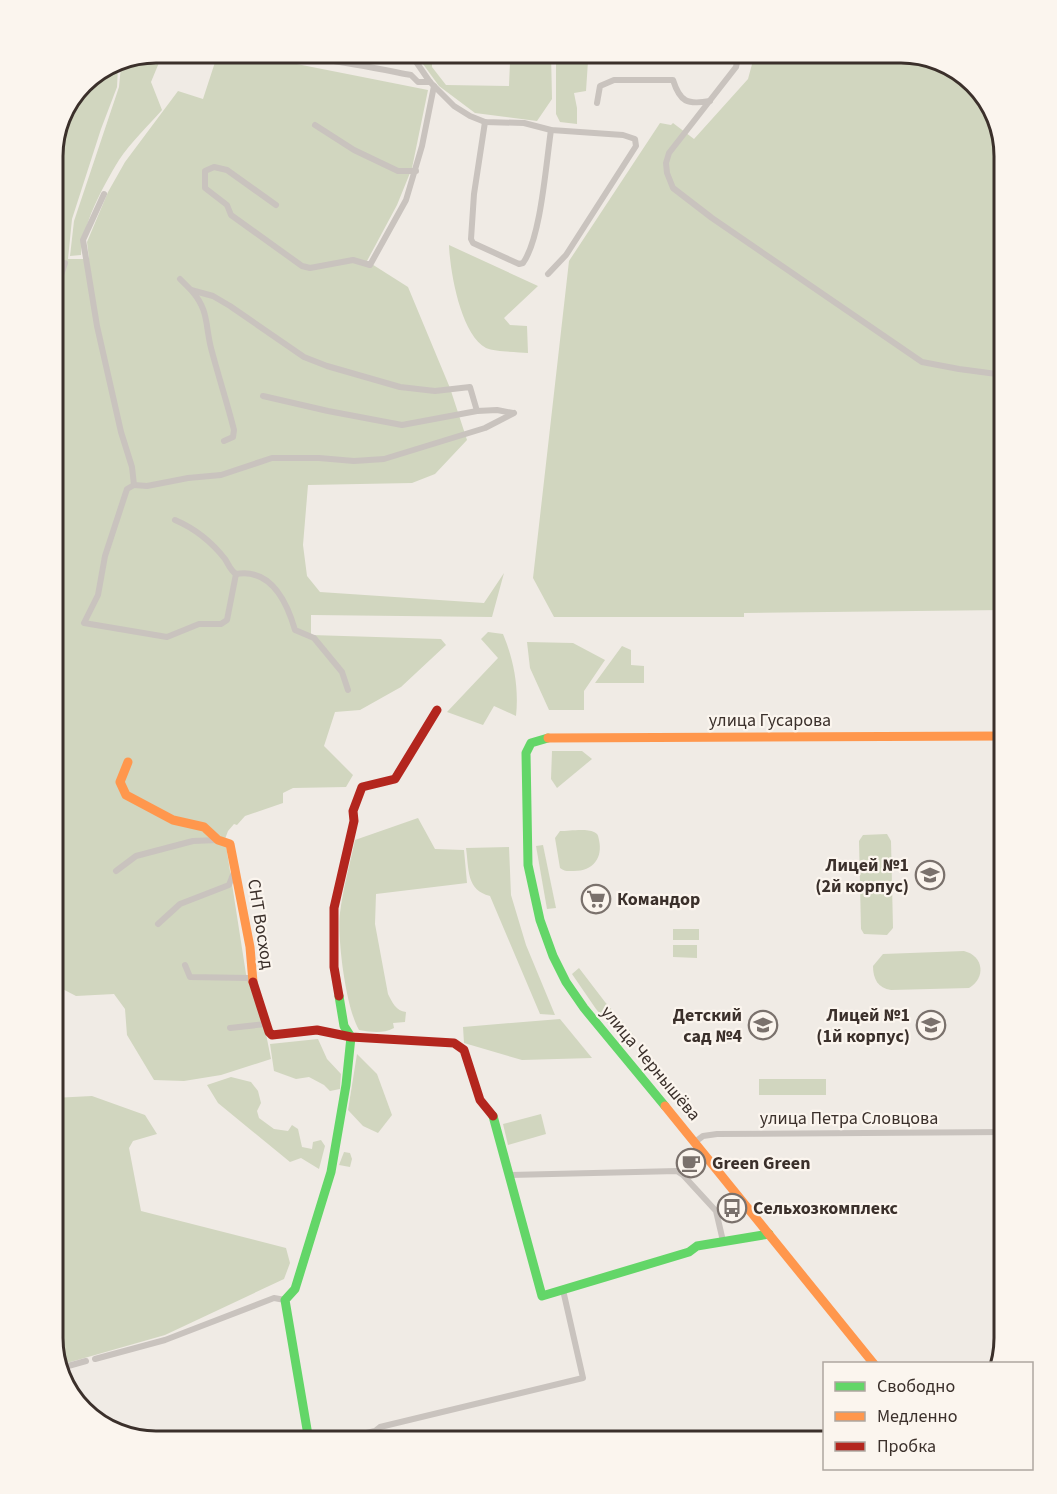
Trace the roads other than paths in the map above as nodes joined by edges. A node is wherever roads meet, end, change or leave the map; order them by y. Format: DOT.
graph roads {
  1 [pos="350,63"];
  2 [pos="418,63"];
  3 [pos="737,63"];
  4 [pos="432,84"];
  5 [pos="711,101"];
  6 [pos="597,103"];
  7 [pos="485,122"];
  8 [pos="315,125"];
  9 [pos="551,130"];
  10 [pos="416,171"];
  11 [pos="104,194"];
  12 [pos="276,205"];
  13 [pos="65,263"];
  14 [pos="63,269"];
  15 [pos="548,274"];
  16 [pos="180,279"];
  17 [pos="191,290"];
  18 [pos="994,374"];
  19 [pos="263,396"];
  20 [pos="477,411"];
  21 [pos="224,441"];
  22 [pos="134,485"];
  23 [pos="175,520"];
  24 [pos="236,574"];
  25 [pos="348,690"];
  26 [pos="438,710"];
  27 [pos="994,736"];
  28 [pos="536,739"];
  29 [pos="128,762"];
  30 [pos="218,840"];
  31 [pos="230,844"];
  32 [pos="235,869"];
  33 [pos="116,871"];
  34 [pos="158,924"];
  35 [pos="185,965"];
  36 [pos="253,984"];
  37 [pos="266,1024"];
  38 [pos="230,1028"];
  39 [pos="351,1037"];
  40 [pos="994,1132"];
  41 [pos="695,1142"];
  42 [pos="510,1175"];
  43 [pos="769,1234"];
  44 [pos="723,1241"];
  45 [pos="563,1290"];
  46 [pos="285,1300"];
  47 [pos="95,1359"];
  48 [pos="86,1361"];
  49 [pos="872,1362"];
  50 [pos="67,1366"];
  51 [pos="307,1431"];
  52 [pos="375,1431"];
  1 -- 4 [label="street"];
  2 -- 4 [label="street"];
  3 -- 5 [label="street"];
  4 -- 7 [label="street"];
  4 -- 10 [label="street"];
  5 -- 6 [label="street"];
  5 -- 18 [label="street"];
  7 -- 9 [label="street"];
  7 -- 9 [label="street"];
  8 -- 10 [label="street"];
  9 -- 15 [label="street"];
  10 -- 12 [label="street"];
  11 -- 22 [label="street"];
  13 -- 14 [label="street"];
  16 -- 17 [label="street"];
  17 -- 20 [label="street"];
  17 -- 21 [label="street"];
  19 -- 20 [label="street"];
  20 -- 22 [label="street"];
  22 -- 24 [label="street"];
  23 -- 24 [label="street"];
  24 -- 25 [label="street"];
  26 -- 39 [label="street"];
  27 -- 28 [label="street, улица Гусарова"];
  28 -- 41 [label="street, улица Чернышёва"];
  29 -- 30 [label="street, СНТ Восход"];
  30 -- 31 [label="street, СНТ Восход"];
  30 -- 33 [label="street, СНТ Восход"];
  31 -- 32 [label="street, СНТ Восход"];
  32 -- 34 [label="street, СНТ Восход"];
  32 -- 36 [label="street, СНТ Восход"];
  35 -- 36 [label="street, СНТ Восход"];
  36 -- 37 [label="street, СНТ Восход"];
  37 -- 38 [label="street"];
  37 -- 39 [label="street, СНТ Восход"];
  39 -- 42 [label="street"];
  39 -- 46 [label="street"];
  40 -- 41 [label="street, улица Петра Словцова"];
  41 -- 43 [label="street, улица Чернышёва"];
  42 -- 44 [label="street"];
  42 -- 45 [label="street"];
  43 -- 44 [label="street"];
  43 -- 49 [label="street, улица Чернышёва"];
  44 -- 45 [label="street"];
  45 -- 52 [label="street"];
  46 -- 47 [label="street"];
  46 -- 51 [label="street"];
  48 -- 50 [label="street"];
}
